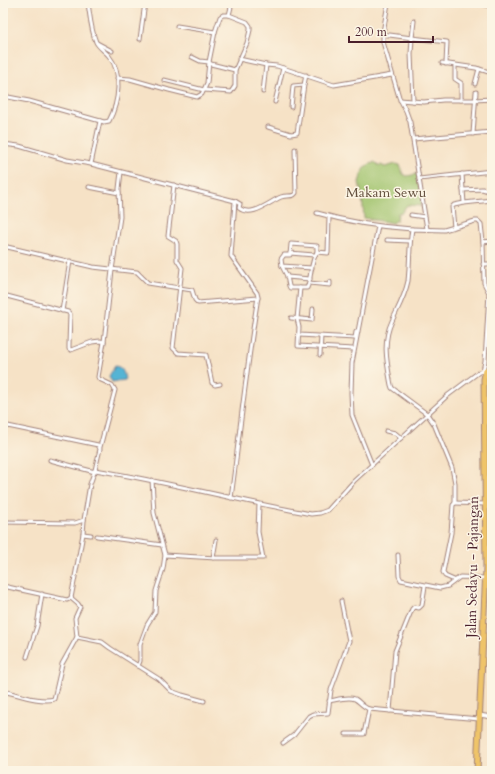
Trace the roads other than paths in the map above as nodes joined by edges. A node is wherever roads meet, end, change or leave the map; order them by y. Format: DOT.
graph roads {
  1 [pos="88,3"];
  2 [pos="145,3"];
  3 [pos="232,3"];
  4 [pos="388,3"];
  5 [pos="480,3"];
  6 [pos="492,6"];
  7 [pos="229,15"];
  8 [pos="414,21"];
  9 [pos="177,26"];
  10 [pos="215,32"];
  11 [pos="382,34"];
  12 [pos="412,38"];
  13 [pos="140,39"];
  14 [pos="97,44"];
  15 [pos="112,51"];
  16 [pos="192,57"];
  17 [pos="239,59"];
  18 [pos="209,62"];
  19 [pos="442,63"];
  20 [pos="446,64"];
  21 [pos="266,65"];
  22 [pos="455,65"];
  23 [pos="282,68"];
  24 [pos="479,69"];
  25 [pos="236,70"];
  26 [pos="492,73"];
  27 [pos="306,75"];
  28 [pos="392,75"];
  29 [pos="117,78"];
  30 [pos="164,80"];
  31 [pos="475,84"];
  32 [pos="492,84"];
  33 [pos="304,85"];
  34 [pos="204,90"];
  35 [pos="263,92"];
  36 [pos="476,92"];
  37 [pos="491,93"];
  38 [pos="3,96"];
  39 [pos="492,99"];
  40 [pos="400,100"];
  41 [pos="461,100"];
  42 [pos="475,100"];
  43 [pos="413,101"];
  44 [pos="275,102"];
  45 [pos="291,107"];
  46 [pos="100,121"];
  47 [pos="268,127"];
  48 [pos="492,132"];
  49 [pos="473,134"];
  50 [pos="412,138"];
  51 [pos="5,144"];
  52 [pos="295,149"];
  53 [pos="3,162"];
  54 [pos="91,164"];
  55 [pos="492,171"];
  56 [pos="121,172"];
  57 [pos="462,174"];
  58 [pos="419,179"];
  59 [pos="174,185"];
  60 [pos="89,187"];
  61 [pos="463,190"];
  62 [pos="492,192"];
  63 [pos="119,193"];
  64 [pos="492,200"];
  65 [pos="235,202"];
  66 [pos="464,203"];
  67 [pos="317,213"];
  68 [pos="411,215"];
  69 [pos="329,217"];
  70 [pos="425,217"];
  71 [pos="378,226"];
  72 [pos="454,227"];
  73 [pos="412,229"];
  74 [pos="427,229"];
  75 [pos="387,240"];
  76 [pos="410,241"];
  77 [pos="492,241"];
  78 [pos="483,242"];
  79 [pos="3,246"];
  80 [pos="317,252"];
  81 [pos="290,253"];
  82 [pos="314,255"];
  83 [pos="70,261"];
  84 [pos="483,264"];
  85 [pos="492,264"];
  86 [pos="282,266"];
  87 [pos="312,268"];
  88 [pos="112,270"];
  89 [pos="287,277"];
  90 [pos="310,279"];
  91 [pos="330,282"];
  92 [pos="309,283"];
  93 [pos="300,288"];
  94 [pos="180,289"];
  95 [pos="3,295"];
  96 [pos="258,298"];
  97 [pos="490,304"];
  98 [pos="313,309"];
  99 [pos="62,311"];
  100 [pos="291,318"];
  101 [pos="297,319"];
  102 [pos="487,328"];
  103 [pos="492,329"];
  104 [pos="356,332"];
  105 [pos="299,335"];
  106 [pos="322,336"];
  107 [pos="355,338"];
  108 [pos="104,342"];
  109 [pos="486,344"];
  110 [pos="492,345"];
  111 [pos="321,347"];
  112 [pos="353,349"];
  113 [pos="352,354"];
  114 [pos="320,355"];
  115 [pos="492,368"];
  116 [pos="485,371"];
  117 [pos="220,384"];
  118 [pos="427,414"];
  119 [pos="3,425"];
  120 [pos="386,431"];
  121 [pos="401,438"];
  122 [pos="100,447"];
  123 [pos="50,460"];
  124 [pos="372,465"];
  125 [pos="95,471"];
  126 [pos="152,480"];
  127 [pos="485,494"];
  128 [pos="492,494"];
  129 [pos="231,498"];
  130 [pos="455,503"];
  131 [pos="259,504"];
  132 [pos="485,504"];
  133 [pos="84,520"];
  134 [pos="3,522"];
  135 [pos="84,534"];
  136 [pos="90,535"];
  137 [pos="97,536"];
  138 [pos="216,540"];
  139 [pos="162,545"];
  140 [pos="165,555"];
  141 [pos="398,555"];
  142 [pos="212,558"];
  143 [pos="486,578"];
  144 [pos="454,580"];
  145 [pos="3,586"];
  146 [pos="425,586"];
  147 [pos="42,594"];
  148 [pos="71,598"];
  149 [pos="341,601"];
  150 [pos="77,637"];
  151 [pos="27,657"];
  152 [pos="138,666"];
  153 [pos="3,691"];
  154 [pos="328,700"];
  155 [pos="204,702"];
  156 [pos="369,709"];
  157 [pos="390,711"];
  158 [pos="492,716"];
  159 [pos="479,717"];
  160 [pos="346,734"];
  161 [pos="283,743"];
  162 [pos="477,771"];
  1 -- 14 [label="street"];
  2 -- 13 [label="street"];
  3 -- 7 [label="street"];
  4 -- 11 [label="street"];
  5 -- 6 [label="main road"];
  7 -- 10 [label="street"];
  7 -- 17 [label="street"];
  8 -- 12 [label="street"];
  9 -- 10 [label="street"];
  10 -- 18 [label="street"];
  11 -- 12 [label="street"];
  11 -- 28 [label="street"];
  12 -- 20 [label="street"];
  12 -- 43 [label="street"];
  14 -- 15 [label="street"];
  14 -- 29 [label="street"];
  16 -- 18 [label="street"];
  17 -- 21 [label="street"];
  17 -- 25 [label="street"];
  18 -- 25 [label="street"];
  18 -- 34 [label="street"];
  19 -- 20 [label="street"];
  20 -- 22 [label="street"];
  21 -- 23 [label="street"];
  21 -- 35 [label="street"];
  22 -- 24 [label="street"];
  22 -- 41 [label="street"];
  23 -- 27 [label="street"];
  23 -- 44 [label="street"];
  24 -- 26 [label="street"];
  24 -- 31 [label="street"];
  25 -- 34 [label="street"];
  27 -- 28 [label="street"];
  27 -- 33 [label="street"];
  28 -- 40 [label="street"];
  29 -- 34 [label="street"];
  29 -- 46 [label="street"];
  30 -- 34 [label="street"];
  32 -- 37 [label="street"];
  33 -- 45 [label="street"];
  33 -- 47 [label="street"];
  36 -- 42 [label="street"];
  37 -- 39 [label="street"];
  38 -- 46 [label="street"];
  39 -- 42 [label="street"];
  40 -- 43 [label="street"];
  40 -- 50 [label="street"];
  41 -- 42 [label="street"];
  41 -- 43 [label="street"];
  42 -- 49 [label="street"];
  46 -- 54 [label="street"];
  48 -- 49 [label="street"];
  49 -- 50 [label="street"];
  50 -- 58 [label="street"];
  51 -- 53 [label="street"];
  51 -- 54 [label="street"];
  52 -- 65 [label="street"];
  54 -- 56 [label="street"];
  55 -- 57 [label="street"];
  56 -- 59 [label="street"];
  56 -- 63 [label="street"];
  57 -- 58 [label="street"];
  57 -- 61 [label="street"];
  58 -- 70 [label="street"];
  59 -- 65 [label="street"];
  59 -- 94 [label="street"];
  60 -- 63 [label="street"];
  61 -- 62 [label="street"];
  61 -- 66 [label="street"];
  63 -- 88 [label="street"];
  64 -- 66 [label="street"];
  65 -- 96 [label="street"];
  66 -- 72 [label="street"];
  67 -- 69 [label="street"];
  68 -- 70 [label="street"];
  69 -- 71 [label="street"];
  69 -- 80 [label="street"];
  70 -- 74 [label="street"];
  71 -- 73 [label="street"];
  71 -- 124 [label="street"];
  72 -- 74 [label="street"];
  72 -- 78 [label="street"];
  73 -- 74 [label="street"];
  73 -- 76 [label="street"];
  75 -- 76 [label="street"];
  76 -- 118 [label="street"];
  77 -- 78 [label="street"];
  78 -- 84 [label="street"];
  79 -- 83 [label="street"];
  80 -- 81 [label="street"];
  80 -- 82 [label="street"];
  81 -- 82 [label="street"];
  81 -- 86 [label="street"];
  82 -- 87 [label="street"];
  83 -- 88 [label="street"];
  83 -- 99 [label="street"];
  84 -- 85 [label="street"];
  84 -- 97 [label="street"];
  86 -- 87 [label="street"];
  86 -- 89 [label="street"];
  87 -- 90 [label="street"];
  88 -- 94 [label="street"];
  88 -- 108 [label="street"];
  89 -- 90 [label="street"];
  89 -- 93 [label="street"];
  90 -- 92 [label="street"];
  91 -- 92 [label="street"];
  92 -- 93 [label="street"];
  93 -- 101 [label="street"];
  94 -- 96 [label="street"];
  94 -- 117 [label="street"];
  95 -- 99 [label="street"];
  96 -- 129 [label="street"];
  97 -- 102 [label="street"];
  98 -- 101 [label="street"];
  99 -- 108 [label="street"];
  100 -- 101 [label="street"];
  101 -- 105 [label="street"];
  102 -- 103 [label="street"];
  102 -- 109 [label="street"];
  104 -- 107 [label="street"];
  105 -- 106 [label="street"];
  105 -- 111 [label="street"];
  106 -- 107 [label="street"];
  106 -- 111 [label="street"];
  107 -- 112 [label="street"];
  108 -- 122 [label="street"];
  109 -- 110 [label="street"];
  109 -- 116 [label="street"];
  111 -- 112 [label="street"];
  111 -- 114 [label="street"];
  112 -- 113 [label="street"];
  115 -- 116 [label="main road"];
  116 -- 118 [label="street"];
  116 -- 127 [label="main road, Jalan Sedayu - Pajangan"];
  118 -- 121 [label="street"];
  118 -- 130 [label="street"];
  119 -- 122 [label="street"];
  120 -- 121 [label="street"];
  121 -- 124 [label="street"];
  122 -- 125 [label="street"];
  123 -- 125 [label="street"];
  124 -- 131 [label="street"];
  125 -- 126 [label="street"];
  125 -- 133 [label="street"];
  126 -- 129 [label="street"];
  126 -- 139 [label="street"];
  127 -- 128 [label="street"];
  127 -- 132 [label="main road, Jalan Sedayu - Pajangan"];
  129 -- 131 [label="street"];
  130 -- 132 [label="street"];
  130 -- 144 [label="street"];
  131 -- 142 [label="street"];
  132 -- 143 [label="main road, Jalan Sedayu - Pajangan"];
  133 -- 134 [label="street"];
  133 -- 135 [label="street"];
  135 -- 136 [label="street"];
  135 -- 148 [label="street"];
  137 -- 139 [label="street"];
  138 -- 142 [label="street"];
  139 -- 140 [label="street"];
  140 -- 142 [label="street"];
  140 -- 152 [label="street"];
  141 -- 146 [label="street"];
  143 -- 144 [label="street"];
  143 -- 159 [label="main road, Jalan Sedayu - Pajangan"];
  144 -- 146 [label="street"];
  145 -- 147 [label="street"];
  146 -- 157 [label="street"];
  147 -- 148 [label="street"];
  147 -- 151 [label="street"];
  148 -- 150 [label="street"];
  149 -- 154 [label="street"];
  150 -- 152 [label="street"];
  150 -- 153 [label="street"];
  152 -- 155 [label="street"];
  154 -- 156 [label="street"];
  154 -- 161 [label="street"];
  156 -- 157 [label="street"];
  156 -- 160 [label="street"];
  157 -- 159 [label="street"];
  158 -- 159 [label="street"];
  159 -- 162 [label="main road, Jalan Sedayu - Pajangan"];
}
